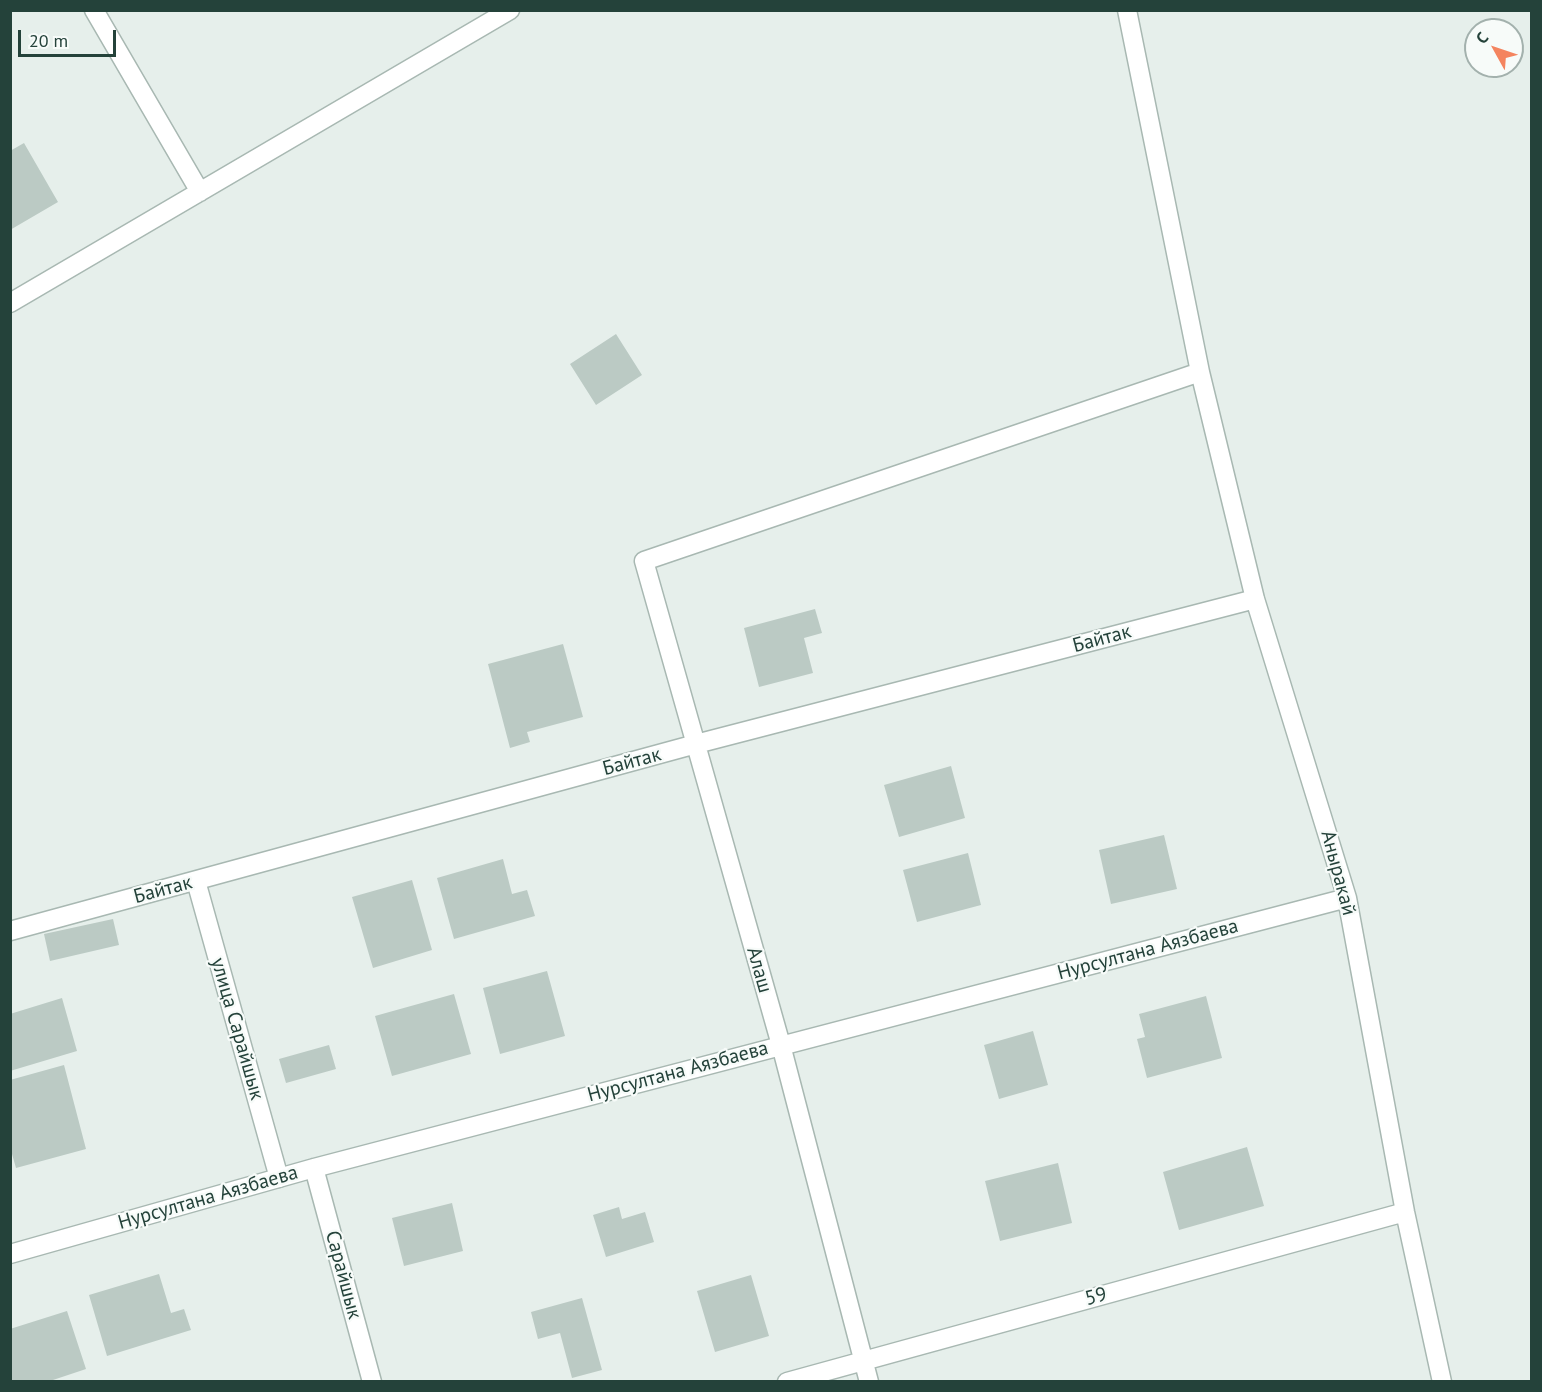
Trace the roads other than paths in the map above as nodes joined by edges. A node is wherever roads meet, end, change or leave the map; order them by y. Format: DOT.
graph roads {
  1 [pos="94,10"];
  2 [pos="510,10"];
  3 [pos="1127,10"];
  4 [pos="200,192"];
  5 [pos="10,303"];
  6 [pos="1200,372"];
  7 [pos="1255,599"];
  8 [pos="696,744"];
  9 [pos="196,881"];
  10 [pos="1347,898"];
  11 [pos="10,931"];
  12 [pos="781,1045"];
  13 [pos="314,1167"];
  14 [pos="279,1178"];
  15 [pos="1405,1212"];
  16 [pos="10,1254"];
  17 [pos="863,1361"];
  18 [pos="372,1382"];
  19 [pos="787,1382"];
  20 [pos="869,1382"];
  21 [pos="1442,1382"];
  1 -- 4 [label="street"];
  2 -- 4 [label="street"];
  3 -- 6 [label="street, Аныракай"];
  4 -- 5 [label="street"];
  6 -- 7 [label="street, Аныракай"];
  6 -- 8 [label="street, Алаш"];
  7 -- 8 [label="street, Байтак"];
  7 -- 10 [label="street, Аныракай"];
  8 -- 9 [label="street, Байтак"];
  8 -- 12 [label="street, Алаш"];
  9 -- 11 [label="street, Байтак"];
  9 -- 14 [label="street, улица Сарайшык"];
  10 -- 12 [label="street, Нурсултана Аязбаева"];
  10 -- 15 [label="street, Аныракай"];
  12 -- 13 [label="street, Нурсултана Аязбаева"];
  12 -- 17 [label="street, Алаш"];
  13 -- 14 [label="street, Нурсултана Аязбаева"];
  13 -- 18 [label="street, Сарайшык"];
  14 -- 16 [label="street, Нурсултана Аязбаева"];
  15 -- 17 [label="street, 59"];
  15 -- 21 [label="street, Аныракай"];
  17 -- 19 [label="street, 59"];
  17 -- 20 [label="street, Алаш"];
}
